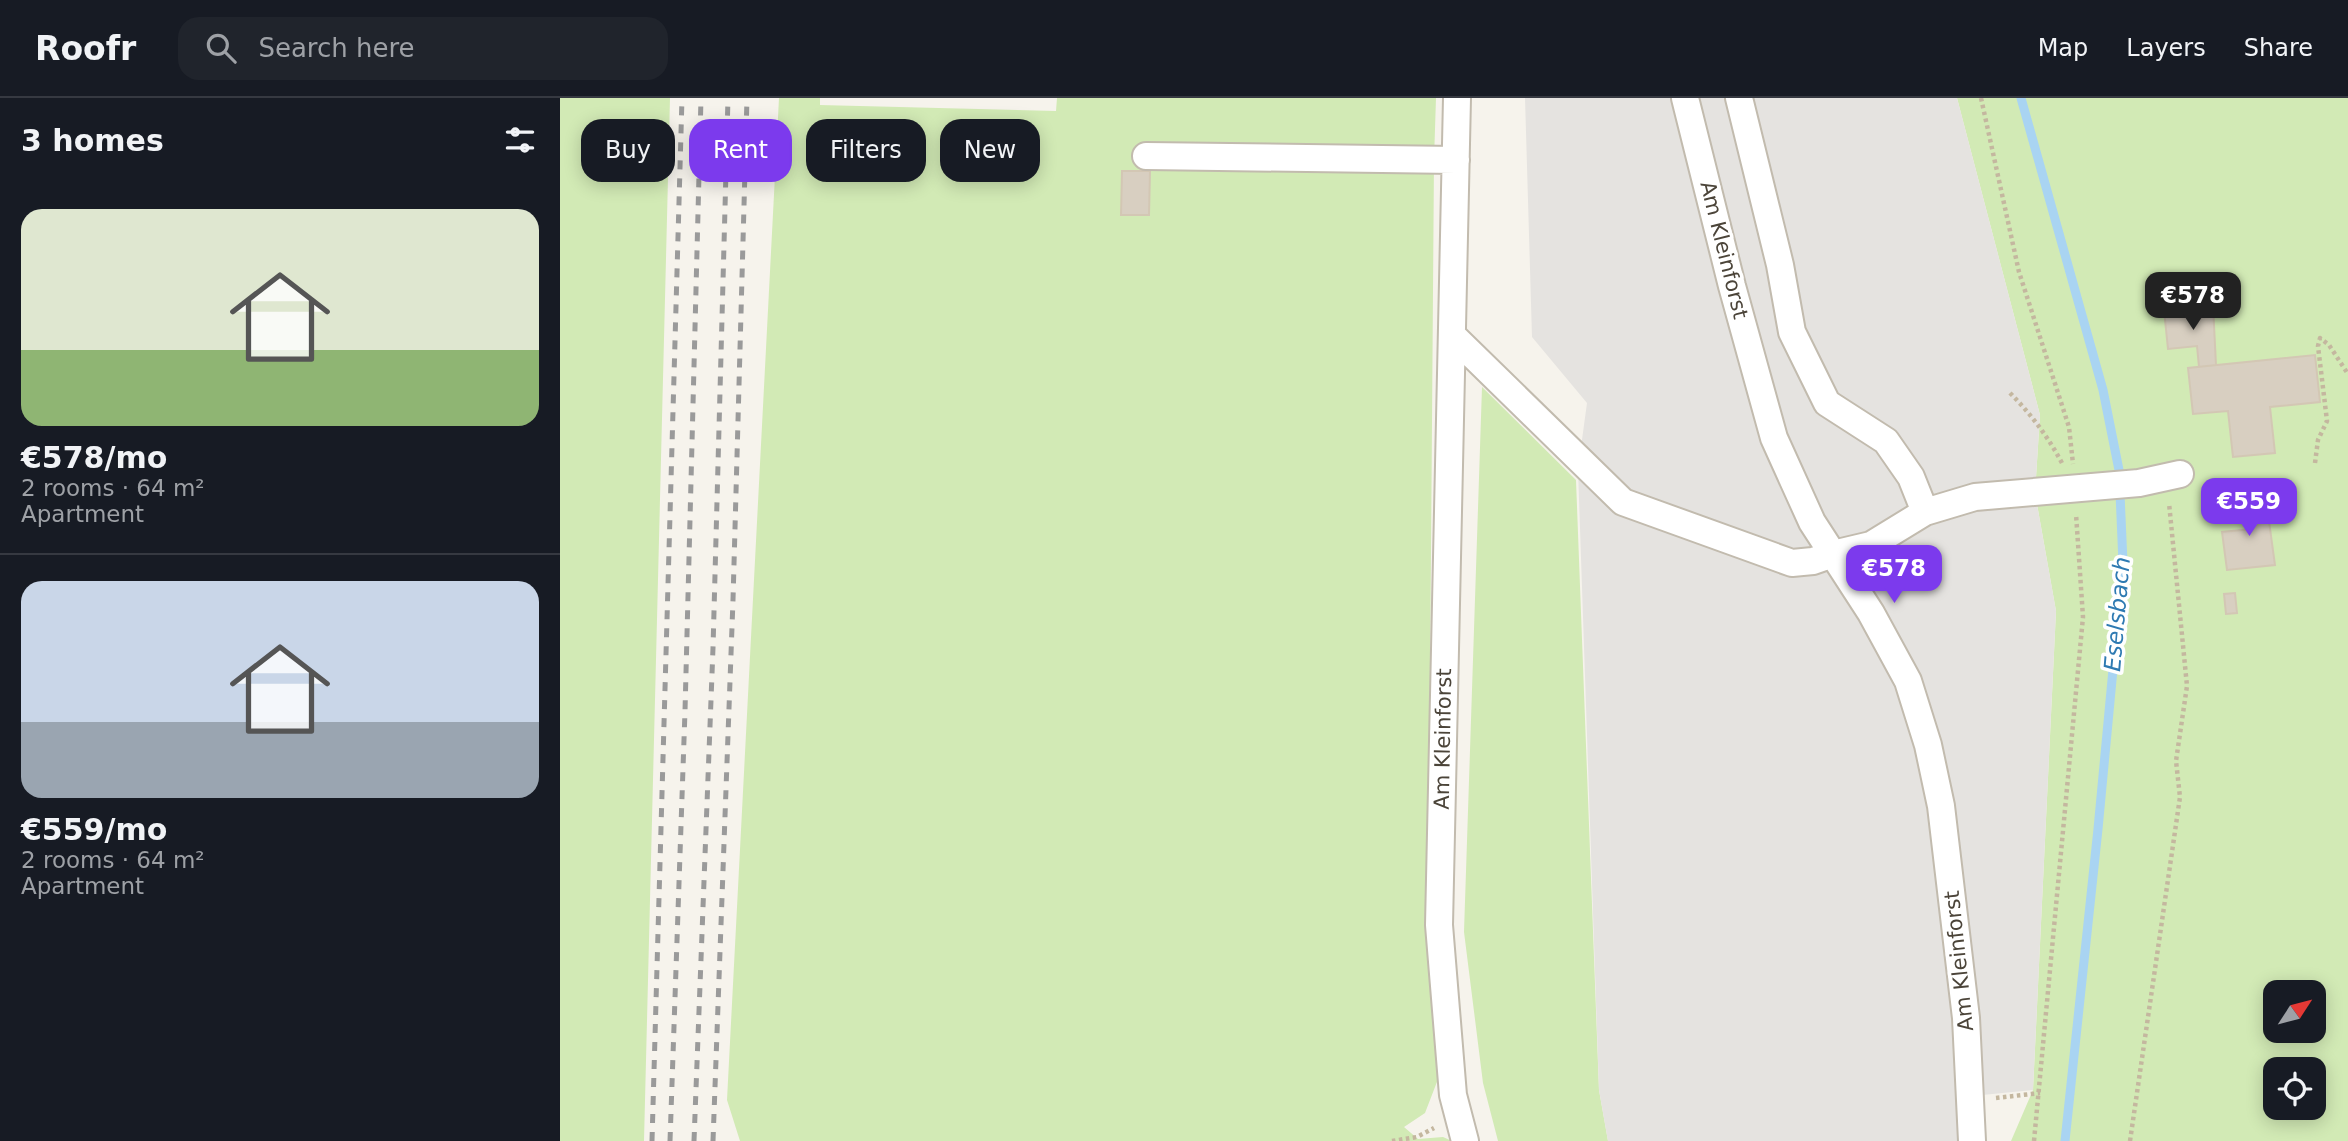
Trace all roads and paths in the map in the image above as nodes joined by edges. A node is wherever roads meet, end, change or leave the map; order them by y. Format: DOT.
graph roads {
  1 [pos="1457,98"];
  2 [pos="1685,98"];
  3 [pos="1740,98"];
  4 [pos="1980,98"];
  5 [pos="1146,156"];
  6 [pos="1456,160"];
  7 [pos="1452,335"];
  8 [pos="2348,374"];
  9 [pos="2010,393"];
  10 [pos="2315,463"];
  11 [pos="2174,476"];
  12 [pos="2086,487"];
  13 [pos="1925,512"];
  14 [pos="1833,554"];
  15 [pos="2040,1093"];
  16 [pos="1971,1101"];
  17 [pos="1459,1115"];
  18 [pos="1392,1141"];
  19 [pos="1465,1141"];
  20 [pos="1972,1141"];
  21 [pos="2034,1141"];
  22 [pos="2130,1141"];
  1 -- 6 [label="street, Am Kleinforst"];
  2 -- 14 [label="street, Am Kleinforst"];
  3 -- 13 [label="street"];
  4 -- 12 [label="path"];
  5 -- 6 [label="street"];
  6 -- 7 [label="street, Am Kleinforst"];
  7 -- 14 [label="street"];
  7 -- 17 [label="street, Am Kleinforst"];
  8 -- 10 [label="path"];
  9 -- 12 [label="path"];
  11 -- 12 [label="street"];
  11 -- 22 [label="path"];
  12 -- 13 [label="street"];
  12 -- 15 [label="path"];
  13 -- 14 [label="street"];
  14 -- 16 [label="street, Am Kleinforst"];
  15 -- 16 [label="path"];
  15 -- 21 [label="path"];
  16 -- 20 [label="street, Am Kleinforst"];
  17 -- 18 [label="path"];
  17 -- 19 [label="street, Am Kleinforst"];
}
